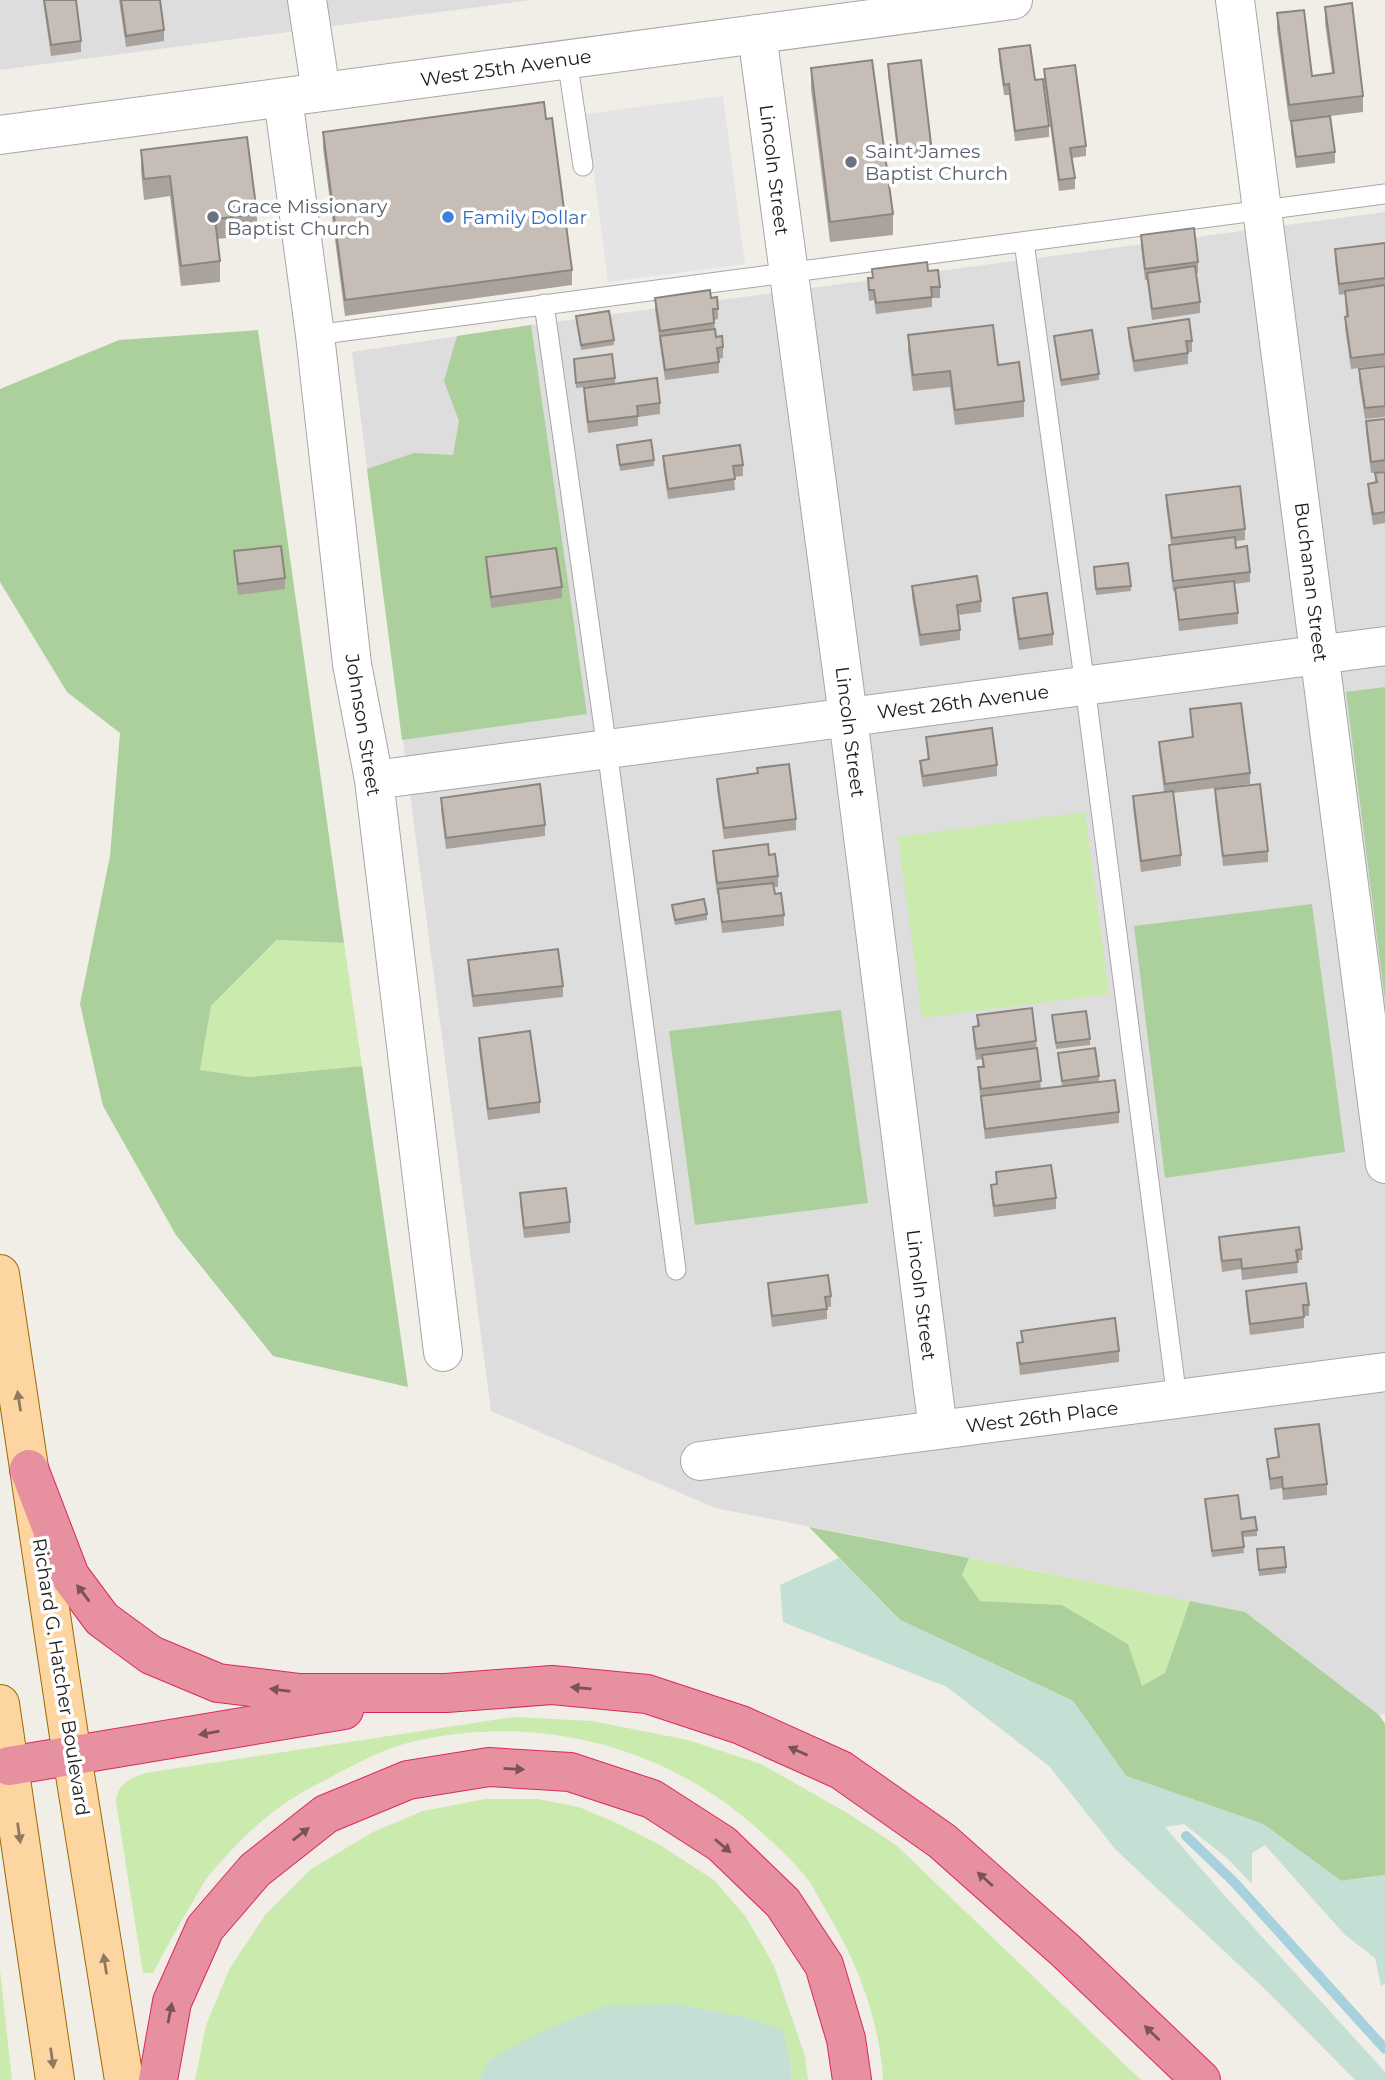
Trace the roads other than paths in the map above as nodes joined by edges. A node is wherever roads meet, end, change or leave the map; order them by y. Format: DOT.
graph roads {
  1 [pos="307,0"];
  2 [pos="1013,0"];
  3 [pos="1235,0"];
  4 [pos="839,12"];
  5 [pos="757,34"];
  6 [pos="567,59"];
  7 [pos="321,92"];
  8 [pos="282,98"];
  9 [pos="0,135"];
  10 [pos="583,166"];
  11 [pos="1385,194"];
  12 [pos="1263,211"];
  13 [pos="1024,242"];
  14 [pos="787,273"];
  15 [pos="544,304"];
  16 [pos="316,335"];
  17 [pos="1385,646"];
  18 [pos="1321,655"];
  19 [pos="1085,686"];
  20 [pos="848,717"];
  21 [pos="607,749"];
  22 [pos="374,780"];
  23 [pos="1385,1164"];
  24 [pos="676,1270"];
  25 [pos="0,1275"];
  26 [pos="443,1352"];
  27 [pos="1385,1372"];
  28 [pos="1177,1399"];
  29 [pos="938,1430"];
  30 [pos="700,1461"];
  31 [pos="29,1469"];
  32 [pos="446,1693"];
  33 [pos="0,1704"];
  34 [pos="72,1756"];
  35 [pos="9,1766"];
  36 [pos="55,2080"];
  37 [pos="124,2080"];
  38 [pos="158,2080"];
  39 [pos="852,2080"];
  40 [pos="1201,2080"];
  1 -- 7 [label="street"];
  2 -- 4 [label="street, West 25th Avenue"];
  3 -- 12 [label="street, Buchanan Street"];
  4 -- 5 [label="street, West 25th Avenue"];
  5 -- 6 [label="street, West 25th Avenue"];
  5 -- 14 [label="street, Lincoln Street"];
  6 -- 7 [label="street, West 25th Avenue"];
  6 -- 10 [label="lane"];
  7 -- 8 [label="street, West 25th Avenue"];
  8 -- 9 [label="street, West 25th Avenue"];
  8 -- 16 [label="street, Johnson Street"];
  11 -- 12 [label="lane"];
  12 -- 13 [label="lane"];
  12 -- 18 [label="street, Buchanan Street"];
  13 -- 14 [label="lane"];
  13 -- 19 [label="lane"];
  14 -- 15 [label="lane"];
  14 -- 20 [label="street, Lincoln Street"];
  15 -- 16 [label="lane"];
  15 -- 21 [label="lane"];
  16 -- 22 [label="street, Johnson Street"];
  17 -- 18 [label="street, West 26th Avenue"];
  18 -- 19 [label="street, West 26th Avenue"];
  18 -- 23 [label="street, Buchanan Street"];
  19 -- 20 [label="street, West 26th Avenue"];
  19 -- 28 [label="lane"];
  20 -- 21 [label="street, West 26th Avenue"];
  20 -- 29 [label="street, Lincoln Street"];
  21 -- 22 [label="street, West 26th Avenue"];
  21 -- 24 [label="lane"];
  22 -- 26 [label="street, Johnson Street"];
  31 -- 25 [label="main road, Richard G. Hatcher Boulevard, one-way"];
  27 -- 28 [label="street, West 26th Place"];
  28 -- 29 [label="street, West 26th Place"];
  29 -- 30 [label="street, West 26th Place"];
  32 -- 31 [label="highway, one-way"];
  31 -- 34 [label="main road, Richard G. Hatcher Boulevard"];
  32 -- 34 [label="highway, one-way"];
  40 -- 32 [label="highway, one-way"];
  33 -- 35 [label="main road"];
  34 -- 35 [label="highway"];
  37 -- 34 [label="main road, Richard G. Hatcher Boulevard, one-way"];
  35 -- 36 [label="main road, one-way"];
  38 -- 39 [label="highway, one-way"];
}
